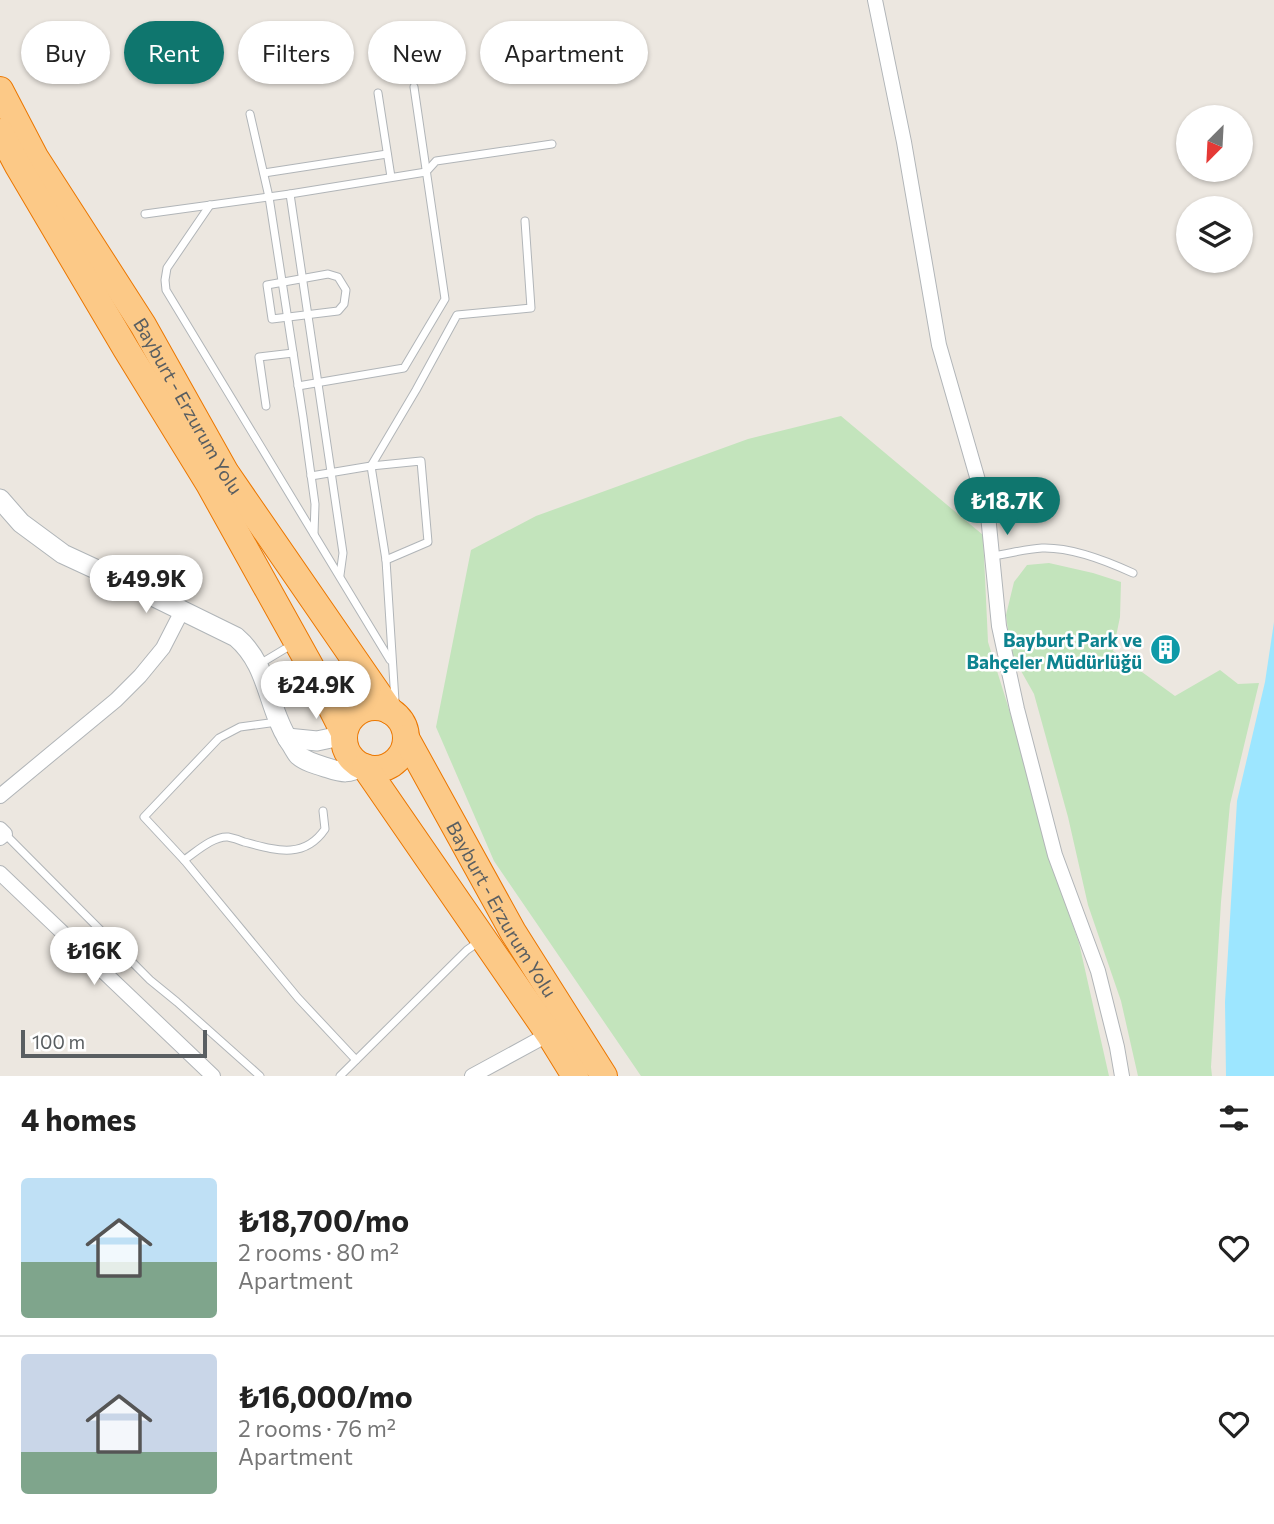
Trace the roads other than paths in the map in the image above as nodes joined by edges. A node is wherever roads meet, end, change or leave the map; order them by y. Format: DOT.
graph roads {
  1 [pos="875,0"];
  2 [pos="414,87"];
  3 [pos="0,90"];
  4 [pos="378,93"];
  5 [pos="250,114"];
  6 [pos="2,140"];
  7 [pos="552,144"];
  8 [pos="387,153"];
  9 [pos="426,172"];
  10 [pos="264,173"];
  11 [pos="391,177"];
  12 [pos="290,194"];
  13 [pos="269,197"];
  14 [pos="210,205"];
  15 [pos="145,214"];
  16 [pos="525,221"];
  17 [pos="303,278"];
  18 [pos="282,282"];
  19 [pos="308,315"];
  20 [pos="288,317"];
  21 [pos="293,352"];
  22 [pos="318,383"];
  23 [pos="298,386"];
  24 [pos="266,406"];
  25 [pos="371,466"];
  26 [pos="331,472"];
  27 [pos="311,475"];
  28 [pos="0,499"];
  29 [pos="314,535"];
  30 [pos="992,556"];
  31 [pos="386,561"];
  32 [pos="1133,573"];
  33 [pos="340,576"];
  34 [pos="182,611"];
  35 [pos="297,642"];
  36 [pos="392,663"];
  37 [pos="258,665"];
  38 [pos="397,722"];
  39 [pos="283,730"];
  40 [pos="345,734"];
  41 [pos="364,766"];
  42 [pos="0,796"];
  43 [pos="323,811"];
  44 [pos="2,834"];
  45 [pos="184,860"];
  46 [pos="0,873"];
  47 [pos="483,938"];
  48 [pos="549,1034"];
  49 [pos="356,1060"];
  50 [pos="213,1076"];
  51 [pos="260,1076"];
  52 [pos="340,1076"];
  53 [pos="472,1076"];
  54 [pos="575,1076"];
  55 [pos="604,1076"];
  56 [pos="1122,1076"];
  1 -- 30 [label="street"];
  2 -- 9 [label="lane"];
  3 -- 38 [label="highway, Bayburt - Erzurum Yolu"];
  4 -- 8 [label="lane"];
  5 -- 10 [label="lane"];
  6 -- 35 [label="highway, Bayburt - Erzurum Yolu"];
  7 -- 9 [label="lane"];
  8 -- 10 [label="lane"];
  8 -- 11 [label="lane"];
  9 -- 11 [label="lane"];
  9 -- 22 [label="lane"];
  10 -- 13 [label="lane"];
  11 -- 12 [label="lane"];
  12 -- 13 [label="lane"];
  12 -- 17 [label="lane"];
  13 -- 14 [label="lane"];
  13 -- 18 [label="lane"];
  14 -- 15 [label="lane"];
  14 -- 29 [label="lane"];
  16 -- 25 [label="lane"];
  17 -- 18 [label="lane"];
  17 -- 19 [label="lane"];
  17 -- 19 [label="lane"];
  18 -- 20 [label="lane"];
  18 -- 20 [label="lane"];
  19 -- 20 [label="lane"];
  19 -- 22 [label="lane"];
  20 -- 21 [label="lane"];
  21 -- 23 [label="lane"];
  21 -- 24 [label="lane"];
  22 -- 23 [label="lane"];
  22 -- 26 [label="lane"];
  23 -- 27 [label="lane"];
  25 -- 26 [label="lane"];
  25 -- 31 [label="lane"];
  25 -- 31 [label="lane"];
  26 -- 27 [label="lane"];
  26 -- 33 [label="lane"];
  27 -- 29 [label="lane"];
  28 -- 34 [label="street"];
  29 -- 33 [label="lane"];
  30 -- 32 [label="lane"];
  30 -- 56 [label="street"];
  31 -- 36 [label="lane"];
  33 -- 36 [label="lane"];
  34 -- 37 [label="street"];
  34 -- 42 [label="street"];
  35 -- 37 [label="lane"];
  35 -- 40 [label="highway, Bayburt - Erzurum Yolu"];
  36 -- 38 [label="lane"];
  37 -- 39 [label="street"];
  38 -- 40 [label="highway"];
  38 -- 41 [label="highway"];
  38 -- 55 [label="highway, Bayburt - Erzurum Yolu"];
  39 -- 40 [label="street"];
  39 -- 41 [label="street"];
  39 -- 45 [label="lane"];
  40 -- 41 [label="highway, Bayburt - Erzurum Yolu"];
  41 -- 47 [label="highway, Bayburt - Erzurum Yolu"];
  43 -- 45 [label="lane"];
  44 -- 51 [label="lane"];
  45 -- 49 [label="lane"];
  46 -- 50 [label="street"];
  47 -- 48 [label="highway, Bayburt - Erzurum Yolu"];
  47 -- 49 [label="lane"];
  48 -- 53 [label="street"];
  48 -- 54 [label="highway, Bayburt - Erzurum Yolu"];
  49 -- 52 [label="lane"];
}
